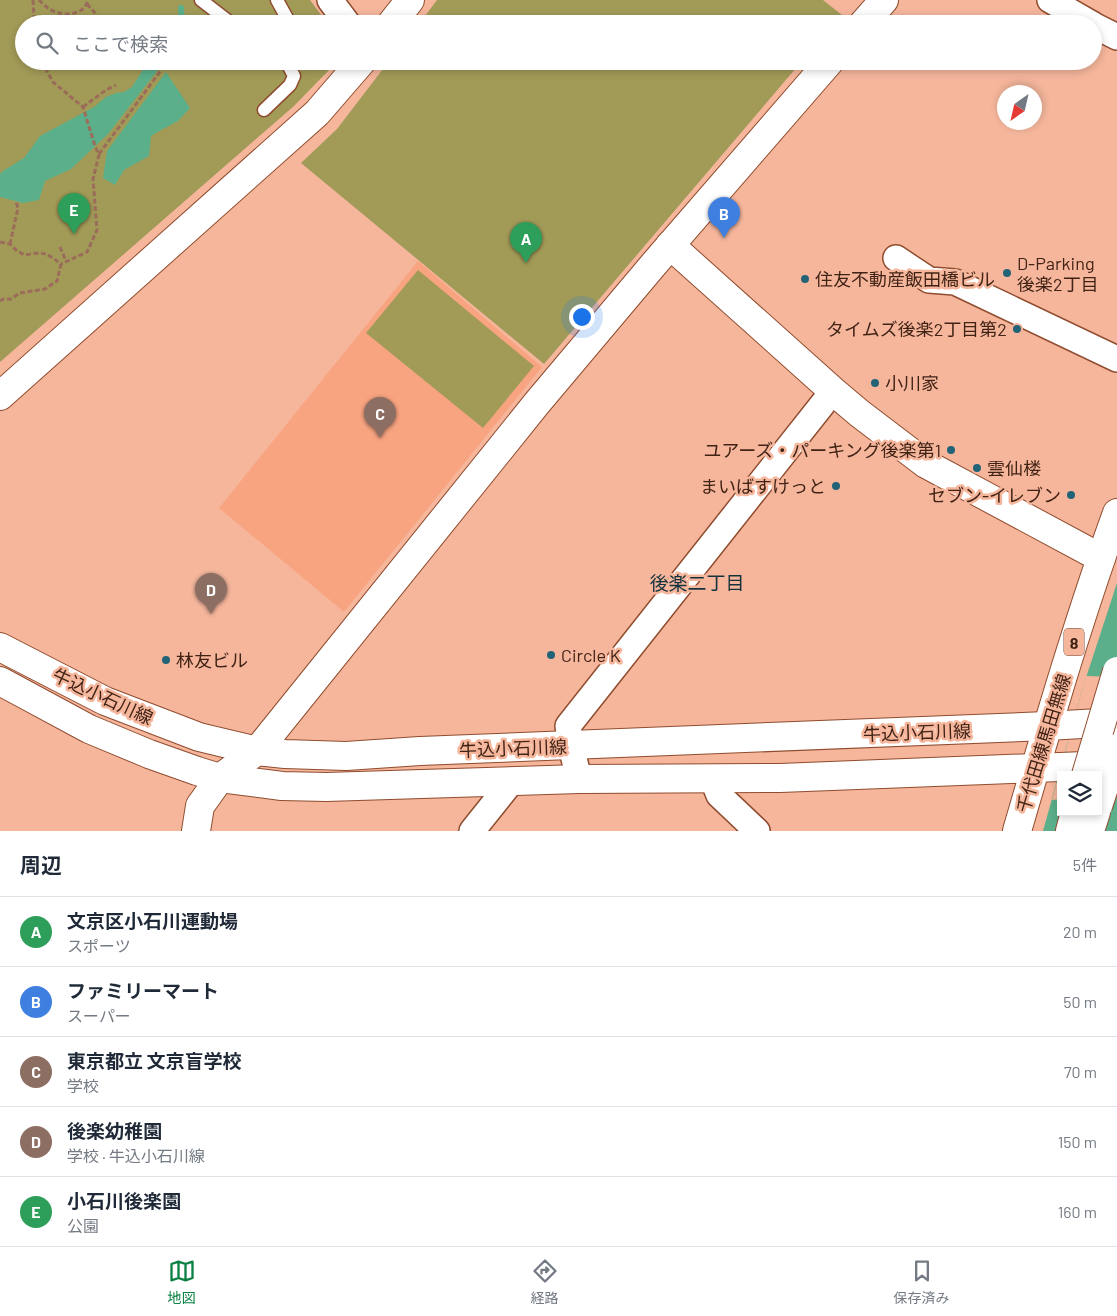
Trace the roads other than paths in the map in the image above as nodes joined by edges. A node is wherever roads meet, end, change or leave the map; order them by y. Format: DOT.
graph roads {
  1 [pos="277,0"];
  2 [pos="330,0"];
  3 [pos="410,0"];
  4 [pos="1050,0"];
  5 [pos="206,1"];
  6 [pos="222,15"];
  7 [pos="285,15"];
  8 [pos="341,15"];
  9 [pos="398,15"];
  10 [pos="1076,15"];
  11 [pos="1102,29"];
  12 [pos="1117,37"];
  13 [pos="291,70"];
  14 [pos="354,70"];
  15 [pos="822,70"];
  16 [pos="264,110"];
  17 [pos="670,245"];
  18 [pos="896,258"];
  19 [pos="1117,359"];
  20 [pos="833,391"];
  21 [pos="0,396"];
  22 [pos="1117,513"];
  23 [pos="1109,560"];
  24 [pos="0,646"];
  25 [pos="1117,671"];
  26 [pos="0,681"];
  27 [pos="1117,722"];
  28 [pos="1058,726"];
  29 [pos="571,746"];
  30 [pos="1117,748"];
  31 [pos="257,750"];
  32 [pos="1117,765"];
  33 [pos="1046,768"];
  34 [pos="1087,771"];
  35 [pos="220,778"];
  36 [pos="716,778"];
  37 [pos="579,779"];
  38 [pos="512,781"];
  39 [pos="1102,794"];
  40 [pos="1074,816"];
  41 [pos="1095,816"];
  42 [pos="478,829"];
  43 [pos="196,831"];
  44 [pos="757,831"];
  45 [pos="1016,831"];
  46 [pos="1070,831"];
  47 [pos="1090,831"];
  1 -- 7 [label="lane"];
  2 -- 8 [label="street"];
  3 -- 9 [label="main road"];
  4 -- 10 [label="street"];
  5 -- 6 [label="lane"];
  11 -- 12 [label="street"];
  13 -- 16 [label="lane"];
  14 -- 21 [label="main road"];
  15 -- 17 [label="main road"];
  17 -- 20 [label="main road"];
  17 -- 31 [label="main road"];
  18 -- 19 [label="street"];
  20 -- 23 [label="main road"];
  20 -- 29 [label="street"];
  22 -- 23 [label="main road, 千代田練馬田無線 / 8"];
  23 -- 28 [label="main road, 千代田練馬田無線 / 8"];
  24 -- 31 [label="main road, 牛込小石川線"];
  25 -- 34 [label="main road, bridge"];
  26 -- 35 [label="main road, 牛込小石川線"];
  27 -- 28 [label="main road, 牛込小石川線"];
  28 -- 29 [label="main road, 牛込小石川線"];
  28 -- 33 [label="main road, 千代田練馬田無線 / 8"];
  29 -- 31 [label="main road, 牛込小石川線"];
  29 -- 37 [label="street"];
  30 -- 39 [label="main road, bridge"];
  31 -- 35 [label="main road"];
  32 -- 33 [label="main road, 牛込小石川線, bridge"];
  33 -- 36 [label="main road, 牛込小石川線"];
  33 -- 45 [label="main road, 千代田練馬田無線 / 8"];
  35 -- 38 [label="main road, 牛込小石川線"];
  35 -- 43 [label="main road"];
  36 -- 37 [label="main road, 牛込小石川線"];
  36 -- 44 [label="street"];
  37 -- 38 [label="main road, 牛込小石川線"];
  38 -- 42 [label="street"];
  40 -- 46 [label="main road"];
  41 -- 47 [label="main road"];
}
